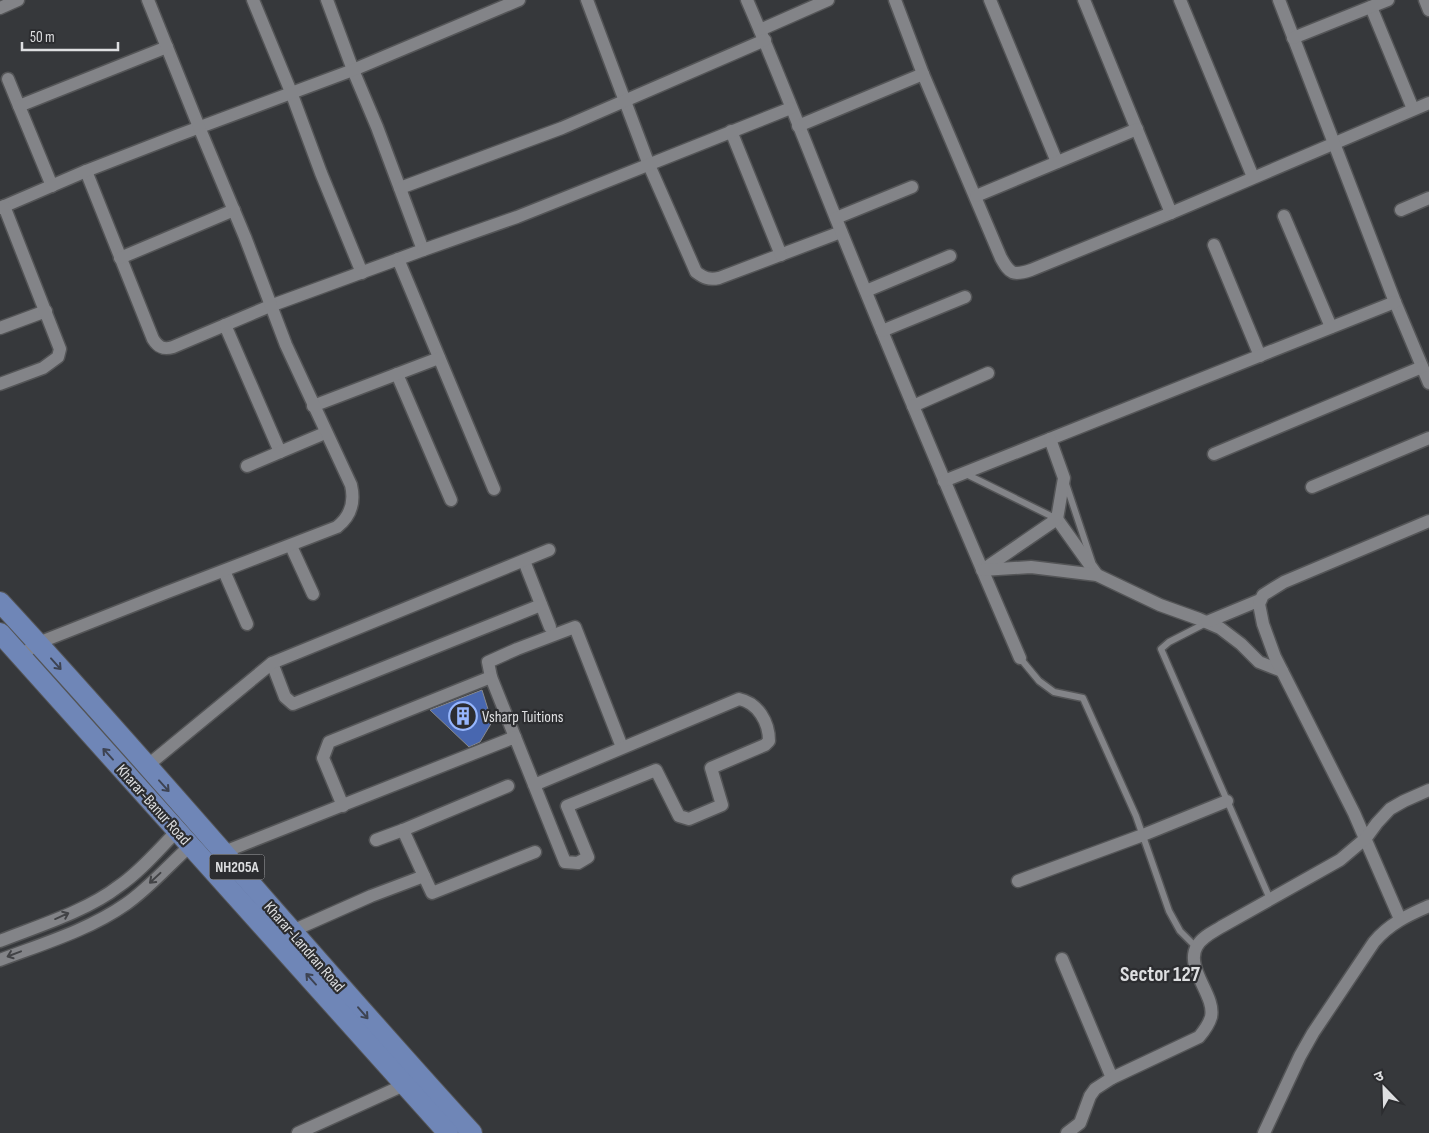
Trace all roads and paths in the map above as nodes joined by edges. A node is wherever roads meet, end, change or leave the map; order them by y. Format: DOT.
graph roads {
  1 [pos="18,0"];
  2 [pos="148,0"];
  3 [pos="253,0"];
  4 [pos="327,0"];
  5 [pos="519,0"];
  6 [pos="587,0"];
  7 [pos="747,0"];
  8 [pos="828,0"];
  9 [pos="895,0"];
  10 [pos="990,0"];
  11 [pos="1084,0"];
  12 [pos="1180,0"];
  13 [pos="1279,0"];
  14 [pos="1388,0"];
  15 [pos="1425,0"];
  16 [pos="488,6"];
  17 [pos="1371,7"];
  18 [pos="0,8"];
  19 [pos="1429,10"];
  20 [pos="762,35"];
  21 [pos="1293,38"];
  22 [pos="167,47"];
  23 [pos="353,70"];
  24 [pos="923,74"];
  25 [pos="8,79"];
  26 [pos="291,92"];
  27 [pos="626,101"];
  28 [pos="1429,103"];
  29 [pos="19,106"];
  30 [pos="791,108"];
  31 [pos="1413,109"];
  32 [pos="798,126"];
  33 [pos="199,127"];
  34 [pos="1136,130"];
  35 [pos="731,131"];
  36 [pos="1335,143"];
  37 [pos="1057,162"];
  38 [pos="649,165"];
  39 [pos="86,171"];
  40 [pos="1253,177"];
  41 [pos="52,186"];
  42 [pos="912,187"];
  43 [pos="400,188"];
  44 [pos="976,196"];
  45 [pos="1429,198"];
  46 [pos="2,207"];
  47 [pos="234,210"];
  48 [pos="1401,210"];
  49 [pos="1172,213"];
  50 [pos="1284,216"];
  51 [pos="836,218"];
  52 [pos="842,232"];
  53 [pos="1214,245"];
  54 [pos="423,250"];
  55 [pos="781,254"];
  56 [pos="950,256"];
  57 [pos="120,258"];
  58 [pos="398,259"];
  59 [pos="362,273"];
  60 [pos="866,291"];
  61 [pos="965,297"];
  62 [pos="1395,302"];
  63 [pos="270,306"];
  64 [pos="46,311"];
  65 [pos="225,325"];
  66 [pos="1331,327"];
  67 [pos="0,328"];
  68 [pos="882,331"];
  69 [pos="1260,356"];
  70 [pos="439,358"];
  71 [pos="1422,367"];
  72 [pos="988,373"];
  73 [pos="397,374"];
  74 [pos="1429,383"];
  75 [pos="0,384"];
  76 [pos="313,406"];
  77 [pos="913,406"];
  78 [pos="326,433"];
  79 [pos="1429,438"];
  80 [pos="1050,439"];
  81 [pos="280,452"];
  82 [pos="1214,454"];
  83 [pos="247,466"];
  84 [pos="964,473"];
  85 [pos="1064,478"];
  86 [pos="944,481"];
  87 [pos="1312,486"];
  88 [pos="494,489"];
  89 [pos="451,500"];
  90 [pos="1056,519"];
  91 [pos="1429,521"];
  92 [pos="291,546"];
  93 [pos="549,550"];
  94 [pos="524,561"];
  95 [pos="982,570"];
  96 [pos="224,571"];
  97 [pos="1097,575"];
  98 [pos="313,594"];
  99 [pos="1260,600"];
  100 [pos="0,602"];
  101 [pos="541,605"];
  102 [pos="1207,622"];
  103 [pos="247,624"];
  104 [pos="550,627"];
  105 [pos="2,639"];
  106 [pos="38,644"];
  107 [pos="20,657"];
  108 [pos="1020,658"];
  109 [pos="272,663"];
  110 [pos="1282,671"];
  111 [pos="491,677"];
  112 [pos="515,737"];
  113 [pos="622,747"];
  114 [pos="147,766"];
  115 [pos="534,784"];
  116 [pos="508,786"];
  117 [pos="1429,790"];
  118 [pos="1227,801"];
  119 [pos="343,806"];
  120 [pos="404,830"];
  121 [pos="1143,835"];
  122 [pos="185,838"];
  123 [pos="1366,838"];
  124 [pos="376,840"];
  125 [pos="224,852"];
  126 [pos="535,852"];
  127 [pos="424,876"];
  128 [pos="1018,881"];
  129 [pos="1270,899"];
  130 [pos="1429,906"];
  131 [pos="1400,919"];
  132 [pos="292,931"];
  133 [pos="0,941"];
  134 [pos="1196,947"];
  135 [pos="1062,959"];
  136 [pos="0,960"];
  137 [pos="1112,1078"];
  138 [pos="404,1085"];
  139 [pos="1081,1128"];
  140 [pos="298,1133"];
  141 [pos="448,1133"];
  142 [pos="472,1133"];
  143 [pos="1067,1133"];
  144 [pos="1264,1133"];
  1 -- 18 [label="street"];
  2 -- 22 [label="street"];
  3 -- 26 [label="street"];
  4 -- 23 [label="street"];
  5 -- 16 [label="street"];
  6 -- 27 [label="street"];
  7 -- 20 [label="street"];
  8 -- 20 [label="street"];
  9 -- 24 [label="street"];
  10 -- 37 [label="street"];
  11 -- 34 [label="street"];
  12 -- 40 [label="street"];
  13 -- 21 [label="street"];
  14 -- 17 [label="street"];
  15 -- 19 [label="street"];
  16 -- 23 [label="street"];
  17 -- 21 [label="street"];
  17 -- 31 [label="street"];
  20 -- 27 [label="street"];
  20 -- 30 [label="street"];
  21 -- 36 [label="street"];
  22 -- 29 [label="street"];
  22 -- 33 [label="street"];
  23 -- 26 [label="street"];
  23 -- 43 [label="street"];
  24 -- 32 [label="street"];
  24 -- 44 [label="street"];
  25 -- 29 [label="street"];
  26 -- 33 [label="street"];
  26 -- 59 [label="street"];
  27 -- 38 [label="street"];
  27 -- 43 [label="street"];
  28 -- 31 [label="street"];
  29 -- 41 [label="street"];
  30 -- 32 [label="street"];
  30 -- 35 [label="street"];
  31 -- 36 [label="street"];
  32 -- 51 [label="street"];
  33 -- 39 [label="street"];
  33 -- 47 [label="street"];
  34 -- 37 [label="street"];
  34 -- 49 [label="street"];
  35 -- 38 [label="street"];
  35 -- 55 [label="street"];
  36 -- 40 [label="street"];
  36 -- 62 [label="street"];
  37 -- 44 [label="street"];
  38 -- 54 [label="street"];
  38 -- 55 [label="street"];
  39 -- 41 [label="street"];
  39 -- 57 [label="street"];
  40 -- 49 [label="street"];
  41 -- 46 [label="street"];
  42 -- 51 [label="street"];
  43 -- 54 [label="street"];
  44 -- 49 [label="street"];
  45 -- 48 [label="street"];
  46 -- 64 [label="street"];
  47 -- 57 [label="street"];
  47 -- 63 [label="street"];
  50 -- 66 [label="street"];
  51 -- 52 [label="street"];
  52 -- 55 [label="street"];
  52 -- 60 [label="street"];
  53 -- 69 [label="street"];
  54 -- 58 [label="street"];
  56 -- 60 [label="street"];
  57 -- 65 [label="street"];
  58 -- 59 [label="street"];
  58 -- 70 [label="street"];
  59 -- 63 [label="street"];
  60 -- 68 [label="street"];
  61 -- 68 [label="street"];
  62 -- 66 [label="street"];
  62 -- 71 [label="street"];
  63 -- 65 [label="street"];
  63 -- 76 [label="street"];
  64 -- 67 [label="street"];
  64 -- 75 [label="street"];
  65 -- 81 [label="street"];
  66 -- 69 [label="street"];
  68 -- 77 [label="street"];
  69 -- 80 [label="street"];
  70 -- 73 [label="street"];
  70 -- 88 [label="street"];
  71 -- 74 [label="street"];
  71 -- 82 [label="street"];
  72 -- 77 [label="street"];
  73 -- 76 [label="street"];
  73 -- 89 [label="street"];
  76 -- 78 [label="street"];
  77 -- 86 [label="street"];
  78 -- 81 [label="street"];
  78 -- 92 [label="street"];
  79 -- 87 [label="street"];
  80 -- 84 [label="street"];
  80 -- 85 [label="street"];
  81 -- 83 [label="street"];
  84 -- 86 [label="street"];
  84 -- 90 [label="lane"];
  85 -- 90 [label="street"];
  85 -- 97 [label="lane"];
  86 -- 95 [label="street"];
  90 -- 95 [label="street"];
  90 -- 97 [label="street"];
  91 -- 99 [label="street"];
  92 -- 96 [label="street"];
  92 -- 98 [label="street"];
  93 -- 94 [label="street"];
  94 -- 101 [label="street"];
  94 -- 109 [label="street"];
  95 -- 97 [label="street"];
  95 -- 108 [label="street"];
  96 -- 103 [label="street"];
  96 -- 106 [label="street"];
  97 -- 102 [label="street"];
  99 -- 102 [label="street"];
  99 -- 110 [label="street"];
  100 -- 106 [label="highway, Kharar-Landran Road / NH205A"];
  101 -- 104 [label="street"];
  101 -- 109 [label="street"];
  102 -- 110 [label="street"];
  102 -- 118 [label="lane"];
  105 -- 107 [label="highway, Kharar-Banur Road / NH205A"];
  106 -- 107 [label="street"];
  106 -- 114 [label="highway, Kharar-Landran Road / NH205A, one-way"];
  122 -- 107 [label="highway, Kharar-Banur Road / NH205A, one-way"];
  108 -- 121 [label="lane"];
  109 -- 114 [label="street"];
  110 -- 123 [label="street"];
  111 -- 112 [label="street"];
  111 -- 113 [label="street"];
  111 -- 119 [label="street"];
  112 -- 115 [label="street"];
  112 -- 119 [label="street"];
  113 -- 115 [label="street"];
  113 -- 115 [label="street"];
  114 -- 125 [label="highway, Kharar-Landran Road / NH205A, one-way"];
  116 -- 120 [label="street"];
  117 -- 123 [label="street"];
  118 -- 121 [label="street"];
  118 -- 129 [label="lane"];
  119 -- 125 [label="street"];
  120 -- 124 [label="street"];
  120 -- 127 [label="street"];
  121 -- 128 [label="street"];
  121 -- 134 [label="lane"];
  133 -- 122 [label="street, one-way"];
  122 -- 136 [label="street, one-way"];
  138 -- 122 [label="highway, Kharar-Banur Road / NH205A, one-way"];
  123 -- 129 [label="street"];
  123 -- 131 [label="street"];
  125 -- 132 [label="highway, Kharar-Landran Road / NH205A"];
  126 -- 127 [label="street"];
  127 -- 132 [label="street"];
  129 -- 134 [label="street"];
  130 -- 131 [label="street"];
  131 -- 144 [label="street"];
  132 -- 142 [label="highway, Kharar-Landran Road / NH205A, one-way"];
  134 -- 137 [label="street"];
  135 -- 137 [label="street"];
  137 -- 139 [label="street"];
  138 -- 140 [label="street"];
  138 -- 141 [label="highway, Kharar-Banur Road / NH205A"];
  139 -- 143 [label="street"];
}
